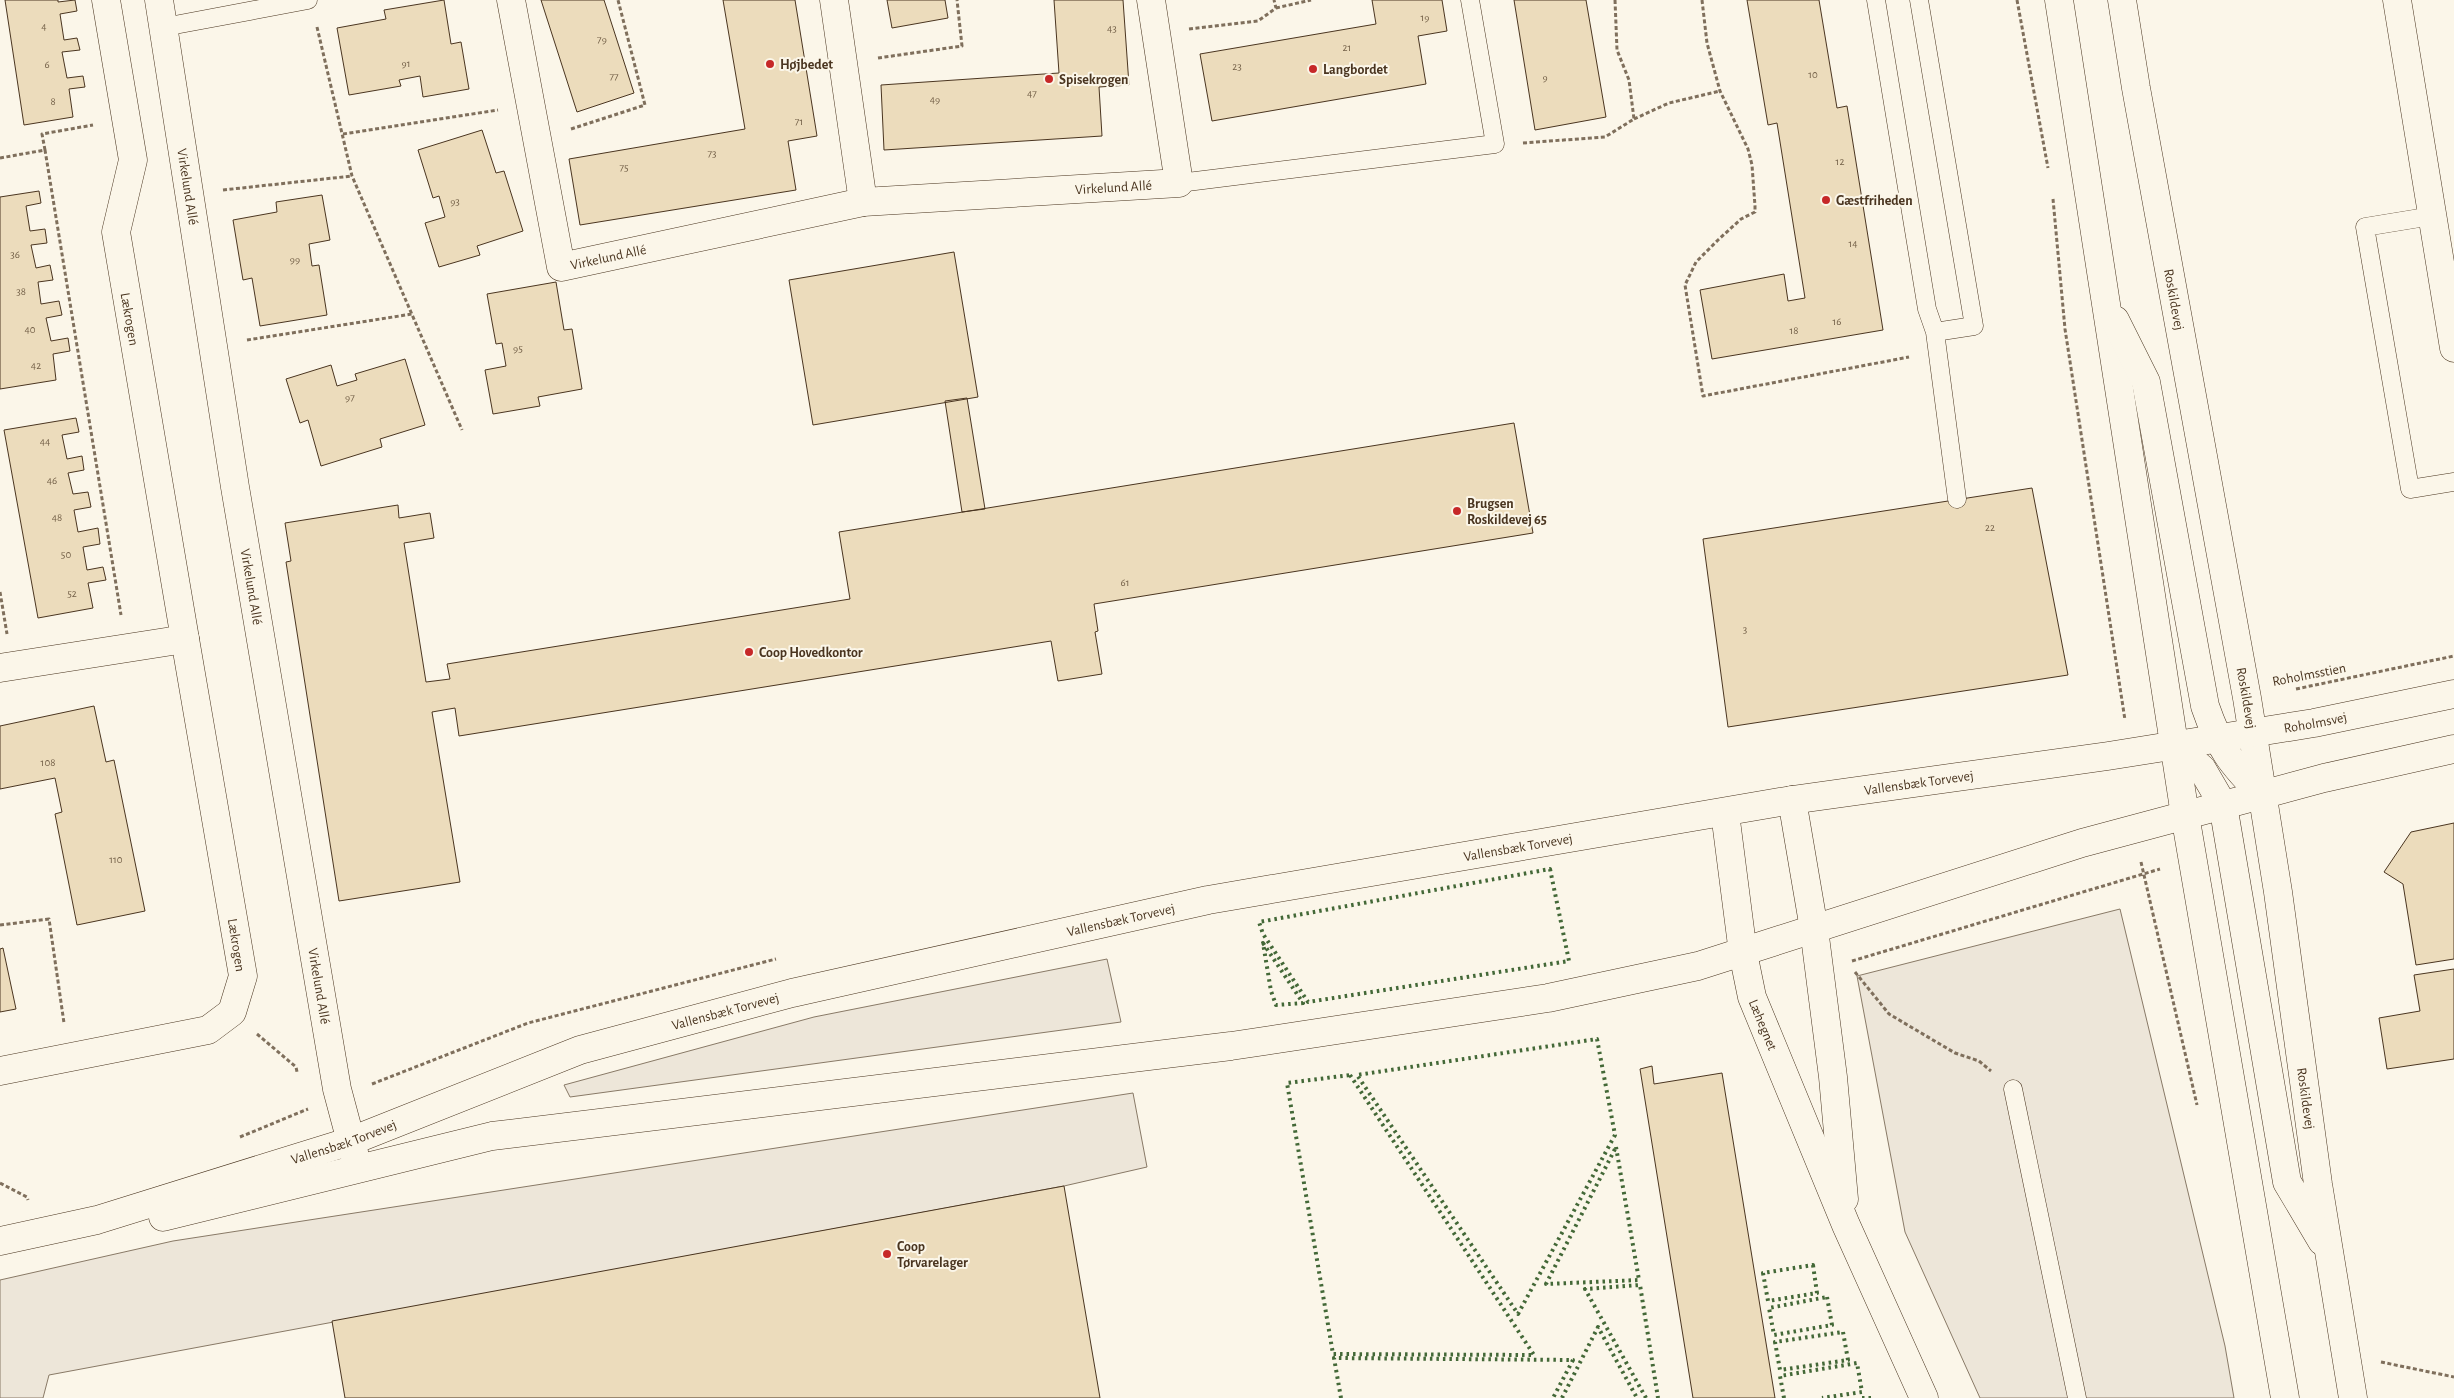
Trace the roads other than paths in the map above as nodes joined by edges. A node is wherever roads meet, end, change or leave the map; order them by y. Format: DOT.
graph roads {
  1 [pos="106,0"];
  2 [pos="159,0"];
  3 [pos="308,0"];
  4 [pos="511,0"];
  5 [pos="834,0"];
  6 [pos="1151,0"];
  7 [pos="1470,0"];
  8 [pos="1876,0"];
  9 [pos="1919,0"];
  10 [pos="2059,0"];
  11 [pos="2111,0"];
  12 [pos="2122,0"];
  13 [pos="2397,0"];
  14 [pos="164,27"];
  15 [pos="2136,88"];
  16 [pos="1180,183"];
  17 [pos="863,202"];
  18 [pos="2432,216"];
  19 [pos="2104,298"];
  20 [pos="1936,332"];
  21 [pos="2454,348"];
  22 [pos="2454,482"];
  23 [pos="1957,500"];
  24 [pos="185,639"];
  25 [pos="6,667"];
  26 [pos="2454,694"];
  27 [pos="2252,733"];
  28 [pos="2216,738"];
  29 [pos="2175,745"];
  30 [pos="2454,749"];
  31 [pos="2262,794"];
  32 [pos="1792,800"];
  33 [pos="2223,804"];
  34 [pos="1725,813"];
  35 [pos="2185,815"];
  36 [pos="1814,929"];
  37 [pos="1743,953"];
  38 [pos="0,1071"];
  39 [pos="2012,1089"];
  40 [pos="351,1141"];
  41 [pos="359,1170"];
  42 [pos="97,1220"];
  43 [pos="1846,1225"];
  44 [pos="0,1241"];
  45 [pos="2331,1256"];
  46 [pos="1924,1398"];
  47 [pos="2077,1398"];
  48 [pos="2285,1398"];
  49 [pos="2353,1398"];
  1 -- 24 [label="street, Lækrogen"];
  2 -- 14 [label="street, Virkelund Allé"];
  3 -- 14 [label="lane"];
  4 -- 17 [label="street, Virkelund Allé"];
  5 -- 17 [label="street"];
  6 -- 16 [label="street"];
  7 -- 16 [label="lane"];
  8 -- 20 [label="lane"];
  9 -- 20 [label="lane"];
  10 -- 19 [label="street"];
  11 -- 15 [label="street"];
  12 -- 15 [label="street, Roskildevej"];
  13 -- 18 [label="street"];
  14 -- 40 [label="street, Virkelund Allé"];
  15 -- 27 [label="street, Roskildevej"];
  16 -- 17 [label="street, Virkelund Allé"];
  18 -- 21 [label="street"];
  18 -- 22 [label="lane"];
  19 -- 28 [label="street"];
  19 -- 29 [label="street"];
  20 -- 23 [label="lane"];
  24 -- 25 [label="street"];
  24 -- 38 [label="street, Lækrogen"];
  26 -- 27 [label="street, Roholmsvej"];
  27 -- 28 [label="street, Roholmsvej"];
  27 -- 31 [label="street, Roskildevej"];
  28 -- 29 [label="street, Roholmsvej"];
  28 -- 31 [label="street"];
  29 -- 32 [label="street, Vallensbæk Torvevej"];
  29 -- 33 [label="street"];
  29 -- 35 [label="street"];
  30 -- 31 [label="street"];
  31 -- 33 [label="street"];
  31 -- 45 [label="street, Roskildevej"];
  32 -- 34 [label="street, Vallensbæk Torvevej"];
  32 -- 36 [label="street, Læhegnet"];
  33 -- 35 [label="street"];
  33 -- 45 [label="street"];
  34 -- 37 [label="street, Læhegnet"];
  34 -- 40 [label="street, Vallensbæk Torvevej"];
  35 -- 36 [label="street, Vallensbæk Torvevej"];
  35 -- 48 [label="street"];
  36 -- 37 [label="street, Vallensbæk Torvevej"];
  36 -- 43 [label="street, Læhegnet"];
  37 -- 41 [label="street, Vallensbæk Torvevej"];
  37 -- 43 [label="street, Læhegnet"];
  39 -- 47 [label="lane"];
  40 -- 41 [label="street, Virkelund Allé"];
  40 -- 42 [label="street, Vallensbæk Torvevej"];
  41 -- 42 [label="street, Vallensbæk Torvevej"];
  42 -- 44 [label="street, Vallensbæk Torvevej"];
  43 -- 46 [label="street, Læhegnet"];
  45 -- 49 [label="street, Roskildevej"];
}
